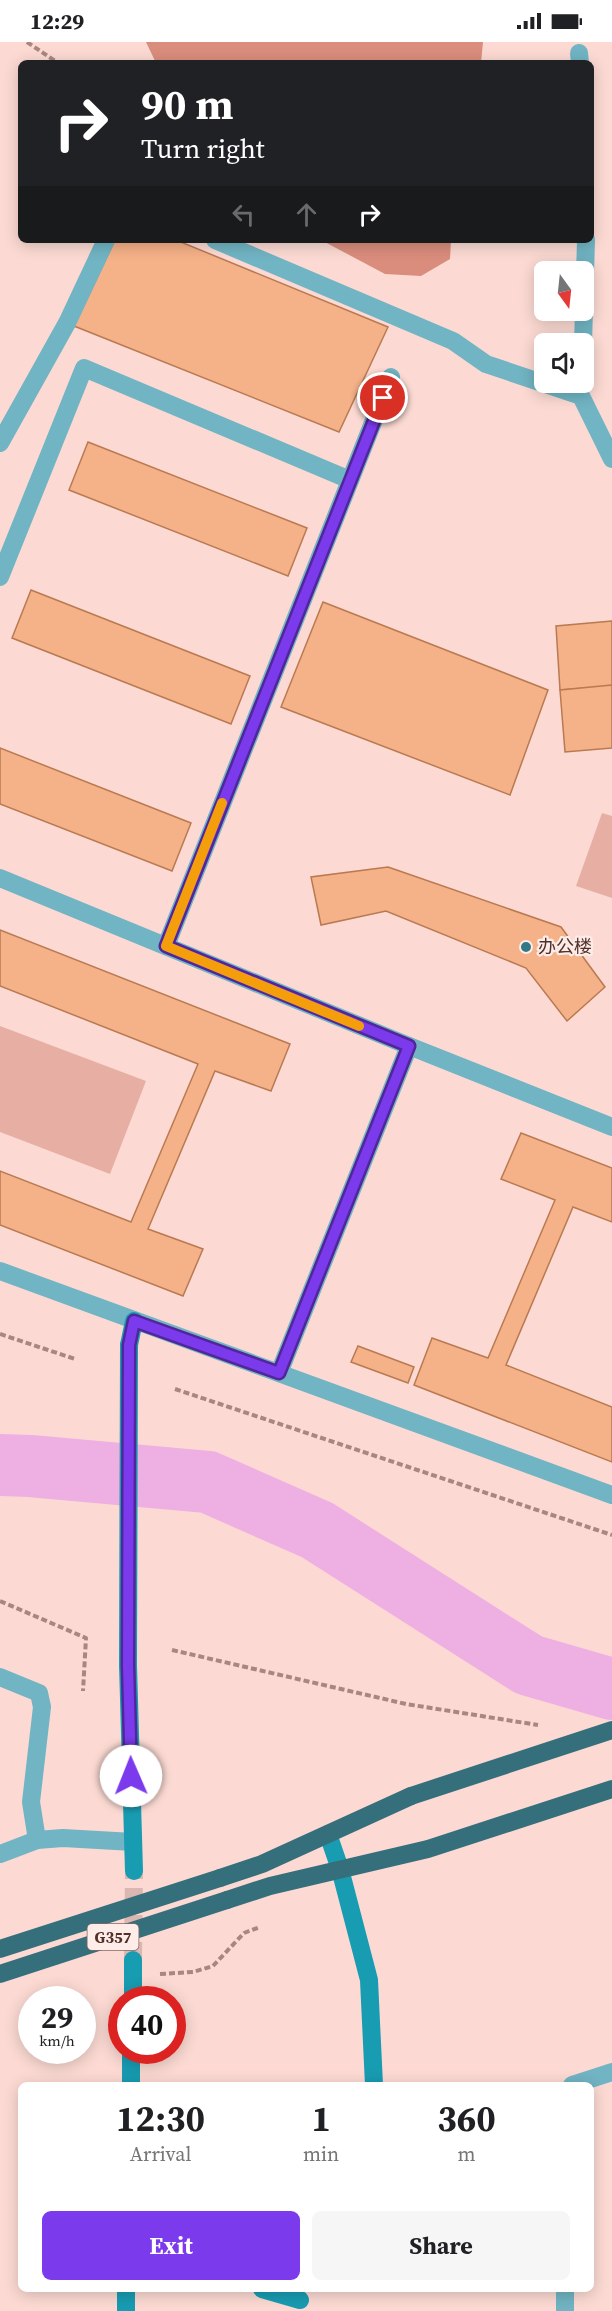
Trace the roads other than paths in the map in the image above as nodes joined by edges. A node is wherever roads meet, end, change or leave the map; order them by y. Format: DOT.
graph roads {
  1 [pos="105,243"];
  2 [pos="222,243"];
  3 [pos="586,243"];
  4 [pos="583,333"];
  5 [pos="534,376"];
  6 [pos="391,377"];
  7 [pos="584,393"];
  8 [pos="0,443"];
  9 [pos="612,459"];
  10 [pos="350,480"];
  11 [pos="0,577"];
  12 [pos="0,878"];
  13 [pos="166,946"];
  14 [pos="409,1046"];
  15 [pos="612,1127"];
  16 [pos="0,1271"];
  17 [pos="134,1321"];
  18 [pos="279,1373"];
  19 [pos="612,1496"];
  20 [pos="0,1677"];
  21 [pos="612,1730"];
  22 [pos="612,1789"];
  23 [pos="328,1834"];
  24 [pos="38,1840"];
  25 [pos="133,1842"];
  26 [pos="0,1854"];
  27 [pos="340,1869"];
  28 [pos="134,1871"];
  29 [pos="0,1949"];
  30 [pos="133,1960"];
  31 [pos="0,1974"];
  32 [pos="133,1986"];
  33 [pos="131,2064"];
  34 [pos="612,2072"];
  35 [pos="131,2082"];
  36 [pos="374,2082"];
  37 [pos="581,2082"];
  38 [pos="126,2292"];
  39 [pos="272,2292"];
  40 [pos="565,2292"];
  41 [pos="300,2300"];
  42 [pos="126,2311"];
  43 [pos="565,2311"];
  1 -- 8 [label="street"];
  2 -- 5 [label="street"];
  3 -- 4 [label="street"];
  6 -- 10 [label="street"];
  7 -- 9 [label="street"];
  10 -- 11 [label="street"];
  10 -- 13 [label="street"];
  12 -- 13 [label="street"];
  13 -- 14 [label="street"];
  14 -- 15 [label="street"];
  14 -- 18 [label="street"];
  16 -- 17 [label="street"];
  17 -- 18 [label="street"];
  17 -- 25 [label="street, bridge"];
  18 -- 19 [label="street"];
  20 -- 24 [label="street"];
  21 -- 23 [label="highway, G357, bridge"];
  22 -- 27 [label="highway, G357"];
  23 -- 27 [label="street"];
  23 -- 29 [label="highway, G357, bridge"];
  24 -- 25 [label="street"];
  24 -- 26 [label="street"];
  25 -- 28 [label="street"];
  27 -- 31 [label="highway, G357, bridge"];
  27 -- 36 [label="street"];
  30 -- 32 [label="street"];
  33 -- 35 [label="street"];
  34 -- 37 [label="street"];
  38 -- 42 [label="street"];
  39 -- 41 [label="street"];
  40 -- 43 [label="street"];
}
